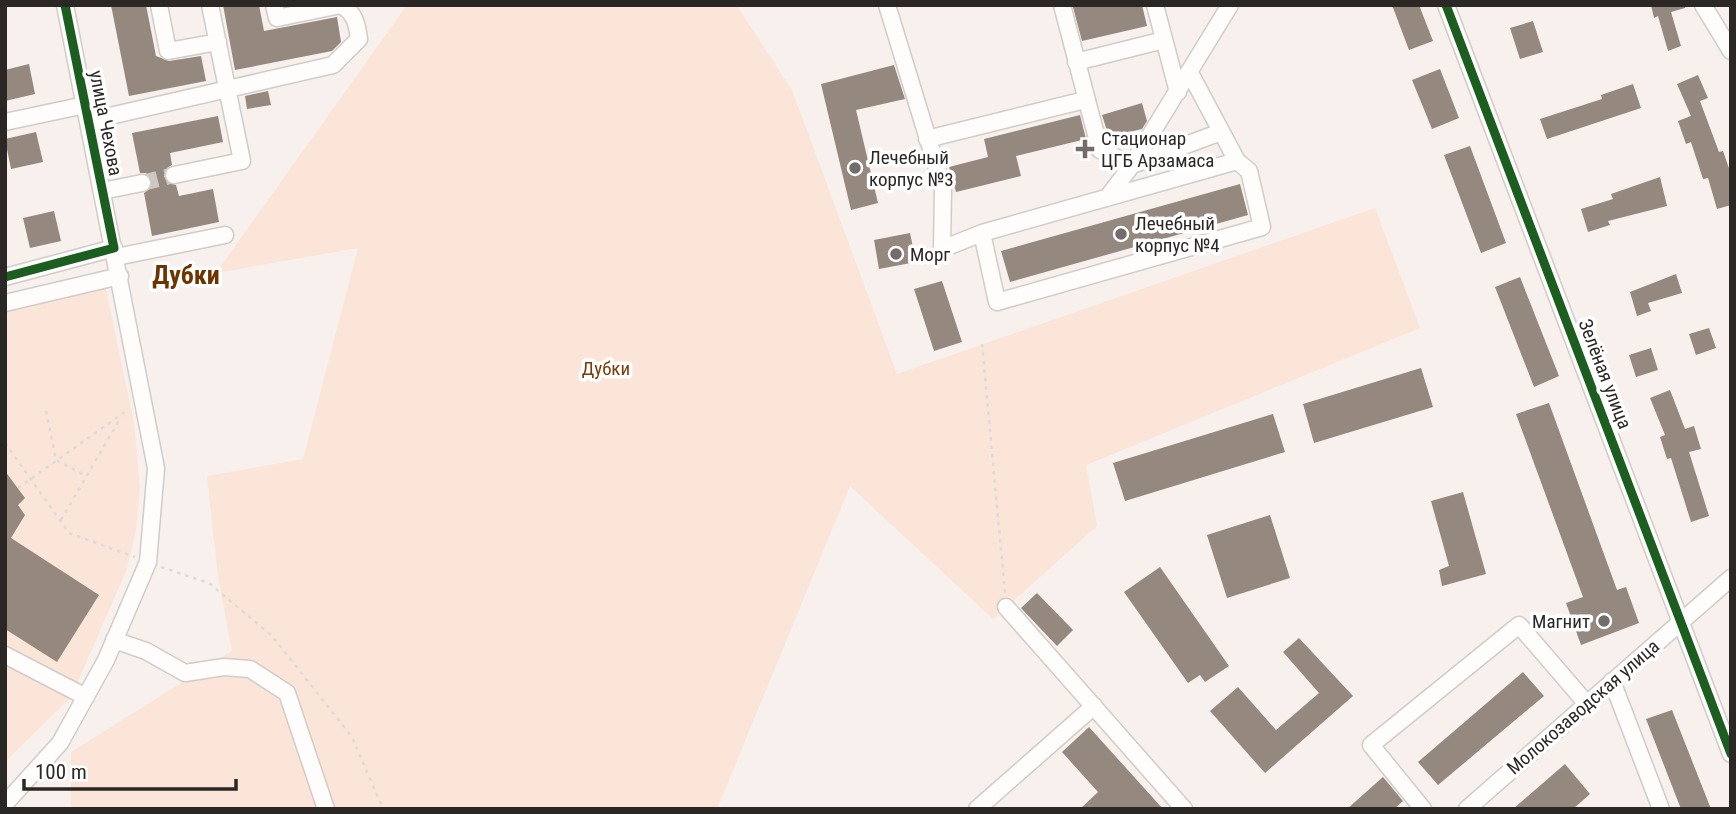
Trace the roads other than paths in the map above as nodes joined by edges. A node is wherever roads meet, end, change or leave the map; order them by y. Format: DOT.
graph roads {
  1 [pos="65,5"];
  2 [pos="159,5"];
  3 [pos="210,5"];
  4 [pos="274,5"];
  5 [pos="1062,5"];
  6 [pos="1155,5"];
  7 [pos="1230,5"];
  8 [pos="1446,5"];
  9 [pos="1703,5"];
  10 [pos="889,6"];
  11 [pos="1164,40"];
  12 [pos="218,42"];
  13 [pos="1731,51"];
  14 [pos="1076,62"];
  15 [pos="1190,73"];
  16 [pos="228,90"];
  17 [pos="1178,92"];
  18 [pos="1084,100"];
  19 [pos="86,113"];
  20 [pos="5,122"];
  21 [pos="1221,132"];
  22 [pos="927,139"];
  23 [pos="1237,161"];
  24 [pos="1132,165"];
  25 [pos="174,175"];
  26 [pos="142,183"];
  27 [pos="102,191"];
  28 [pos="1107,198"];
  29 [pos="982,233"];
  30 [pos="226,235"];
  31 [pos="115,253"];
  32 [pos="120,276"];
  33 [pos="5,277"];
  34 [pos="5,303"];
  35 [pos="1731,578"];
  36 [pos="1006,607"];
  37 [pos="1681,621"];
  38 [pos="114,640"];
  39 [pos="5,655"];
  40 [pos="1612,681"];
  41 [pos="86,697"];
  42 [pos="1587,704"];
  43 [pos="1094,706"];
  44 [pos="1731,754"];
  45 [pos="5,804"];
  46 [pos="326,809"];
  47 [pos="977,809"];
  48 [pos="1184,809"];
  49 [pos="1423,809"];
  50 [pos="1467,809"];
  51 [pos="1661,809"];
  1 -- 19 [label="street, улица Чехова"];
  2 -- 12 [label="street"];
  3 -- 12 [label="street"];
  4 -- 16 [label="street"];
  5 -- 14 [label="street"];
  6 -- 11 [label="street"];
  7 -- 15 [label="street"];
  8 -- 37 [label="street, Зелёная улица"];
  9 -- 13 [label="street"];
  10 -- 22 [label="street"];
  11 -- 14 [label="street"];
  11 -- 17 [label="street"];
  12 -- 16 [label="street"];
  14 -- 18 [label="street"];
  15 -- 17 [label="street"];
  15 -- 21 [label="street"];
  16 -- 19 [label="street"];
  16 -- 25 [label="street"];
  17 -- 24 [label="street"];
  18 -- 22 [label="street"];
  18 -- 24 [label="street"];
  19 -- 20 [label="street"];
  19 -- 27 [label="street, улица Чехова"];
  21 -- 23 [label="street"];
  21 -- 24 [label="street"];
  22 -- 29 [label="street"];
  23 -- 28 [label="street"];
  23 -- 29 [label="street"];
  24 -- 28 [label="street"];
  26 -- 27 [label="street"];
  27 -- 31 [label="street, улица Чехова"];
  28 -- 29 [label="street"];
  30 -- 31 [label="street"];
  31 -- 32 [label="street, улица Чехова"];
  31 -- 33 [label="street"];
  32 -- 34 [label="street"];
  32 -- 38 [label="street, улица Чехова"];
  35 -- 37 [label="street, Молокозаводская улица"];
  36 -- 43 [label="street"];
  37 -- 40 [label="street, Молокозаводская улица"];
  37 -- 44 [label="street, Зелёная улица"];
  38 -- 41 [label="street, улица Чехова"];
  38 -- 46 [label="street"];
  39 -- 41 [label="street"];
  40 -- 42 [label="street, Молокозаводская улица"];
  40 -- 51 [label="street"];
  41 -- 45 [label="street, улица Чехова"];
  42 -- 49 [label="street"];
  42 -- 50 [label="street, Молокозаводская улица"];
  43 -- 47 [label="street"];
  43 -- 48 [label="street"];
}
